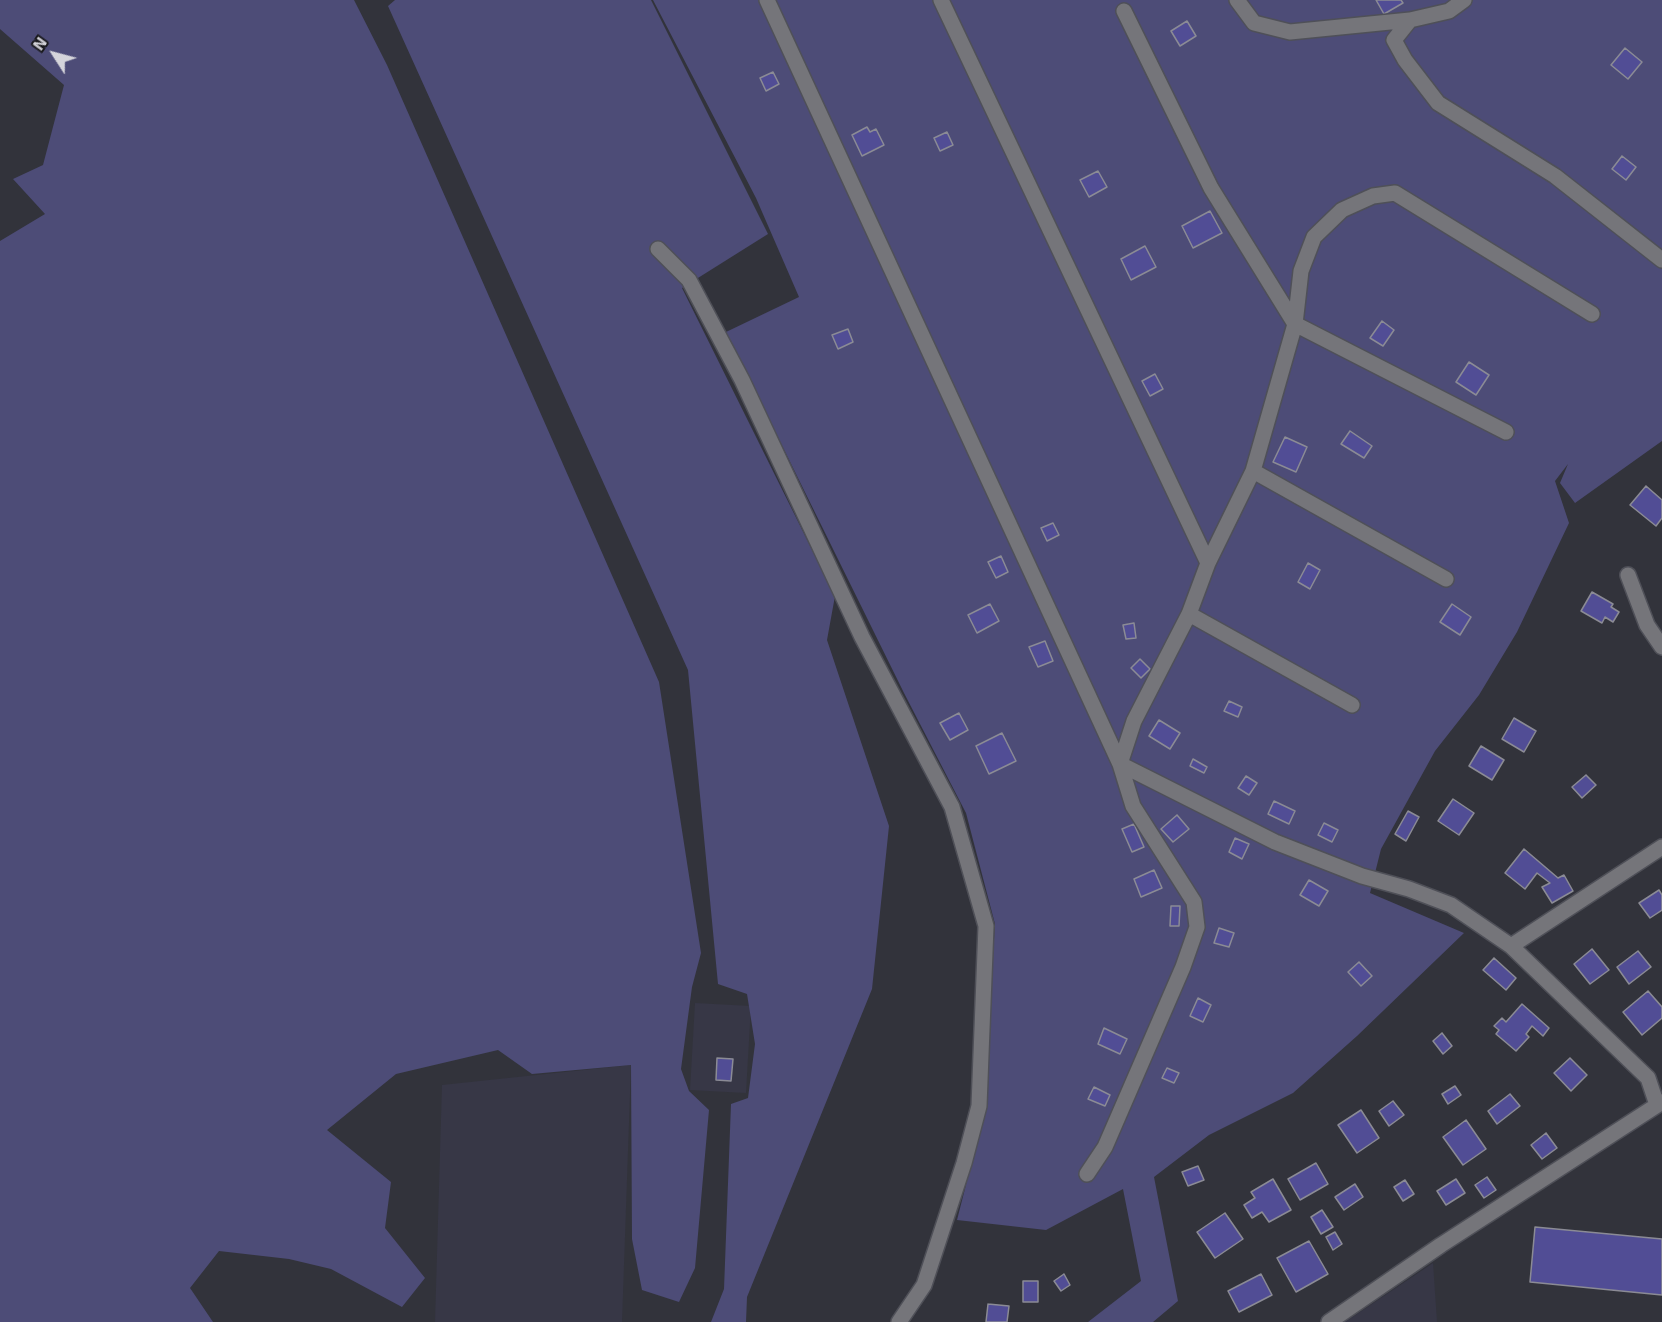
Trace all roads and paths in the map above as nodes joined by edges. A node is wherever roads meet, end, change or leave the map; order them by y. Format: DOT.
graph roads {
  1 [pos="766,0"];
  2 [pos="941,0"];
  3 [pos="1237,0"];
  4 [pos="1464,0"];
  5 [pos="1124,11"];
  6 [pos="1410,20"];
  7 [pos="658,249"];
  8 [pos="1662,260"];
  9 [pos="1592,314"];
  10 [pos="1295,324"];
  11 [pos="1506,432"];
  12 [pos="1253,471"];
  13 [pos="1208,563"];
  14 [pos="1628,575"];
  15 [pos="1446,579"];
  16 [pos="1189,614"];
  17 [pos="1662,647"];
  18 [pos="1352,705"];
  19 [pos="1120,764"];
  20 [pos="1662,847"];
  21 [pos="1511,946"];
  22 [pos="1659,1103"];
  23 [pos="1087,1174"];
  24 [pos="898,1322"];
  25 [pos="1329,1322"];
  1 -- 19 [label="street"];
  2 -- 13 [label="street"];
  3 -- 6 [label="street"];
  4 -- 6 [label="street"];
  5 -- 10 [label="street"];
  6 -- 8 [label="street"];
  7 -- 24 [label="street"];
  9 -- 10 [label="street"];
  10 -- 11 [label="street"];
  10 -- 12 [label="street"];
  12 -- 13 [label="street"];
  12 -- 15 [label="street"];
  13 -- 16 [label="street"];
  14 -- 17 [label="street"];
  16 -- 18 [label="street"];
  16 -- 19 [label="street"];
  19 -- 21 [label="street"];
  19 -- 23 [label="street"];
  20 -- 21 [label="street"];
  21 -- 22 [label="street"];
  22 -- 25 [label="street"];
}
